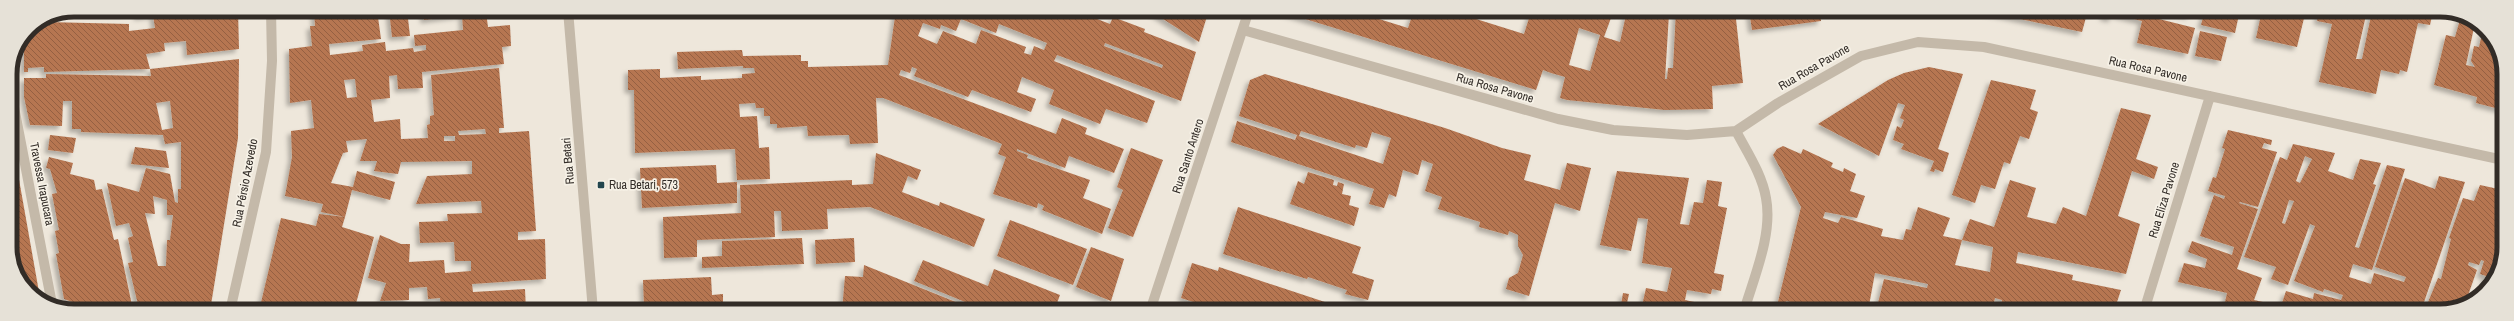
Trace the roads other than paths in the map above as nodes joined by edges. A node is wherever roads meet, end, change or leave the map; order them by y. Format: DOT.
graph roads {
  1 [pos="270,17"];
  2 [pos="569,17"];
  3 [pos="1247,17"];
  4 [pos="1243,30"];
  5 [pos="2210,96"];
  6 [pos="17,123"];
  7 [pos="1736,131"];
  8 [pos="2497,159"];
  9 [pos="51,298"];
  10 [pos="231,304"];
  11 [pos="592,304"];
  12 [pos="1152,304"];
  13 [pos="1746,304"];
  14 [pos="2146,304"];
  1 -- 10 [label="street, Rua Pérsio Azevedo"];
  2 -- 11 [label="street, Rua Betari"];
  3 -- 4 [label="street, Rua Santo Antero"];
  4 -- 7 [label="street, Rua Rosa Pavone"];
  4 -- 12 [label="street, Rua Santo Antero"];
  5 -- 7 [label="street, Rua Rosa Pavone"];
  5 -- 8 [label="street, Rua Rosa Pavone"];
  5 -- 14 [label="street, Rua Eliza Pavone"];
  6 -- 9 [label="street, Travessa Irapucara"];
  7 -- 13 [label="street"];
}
